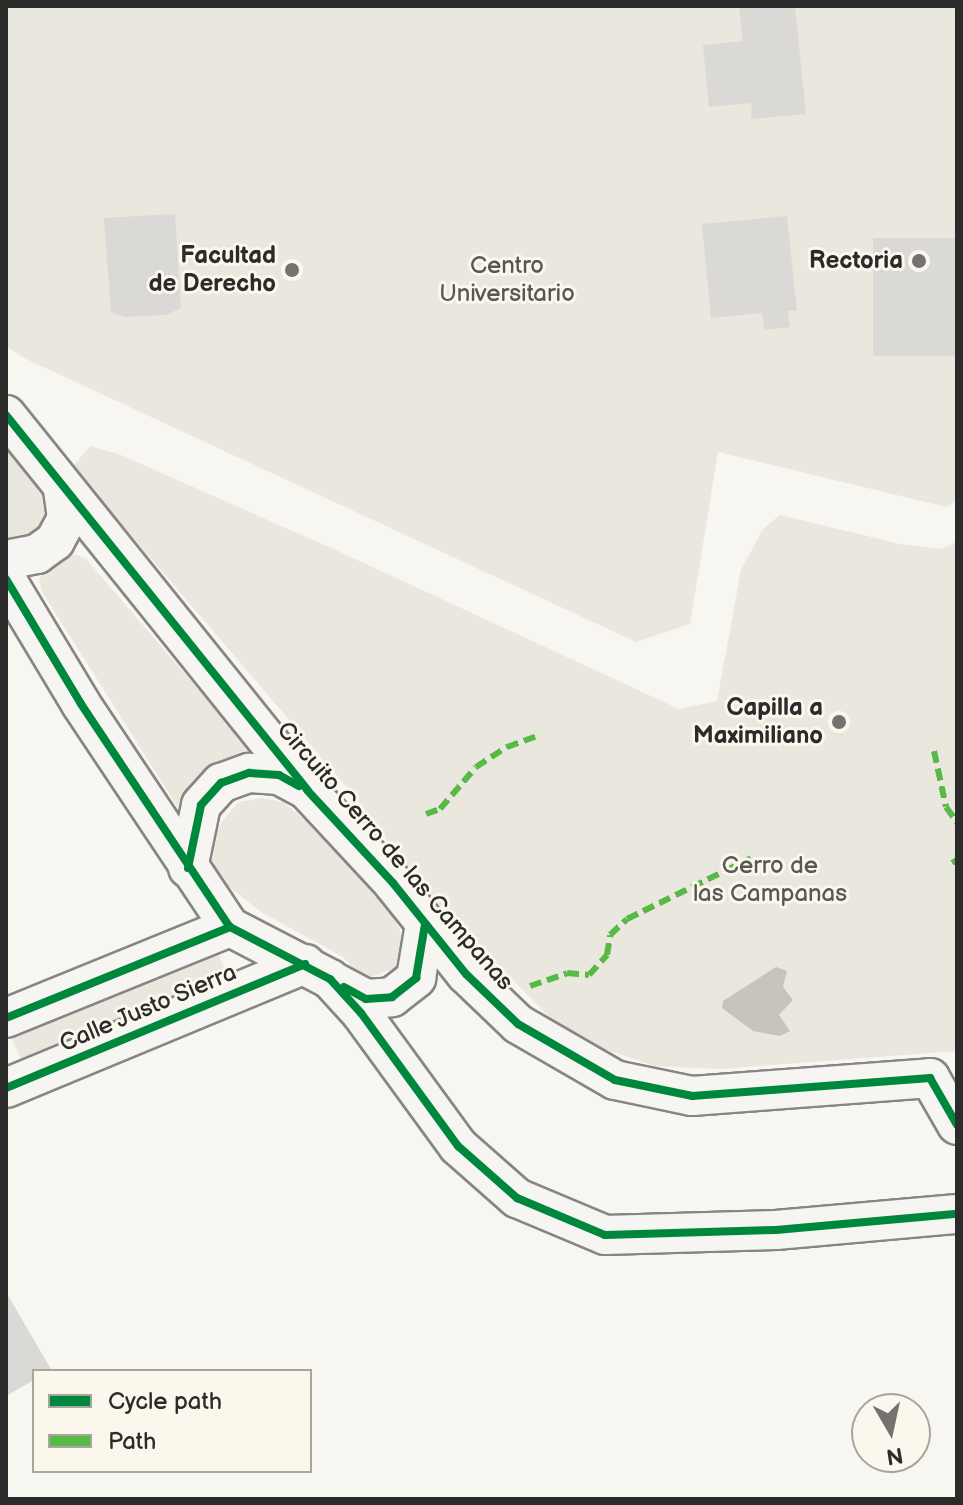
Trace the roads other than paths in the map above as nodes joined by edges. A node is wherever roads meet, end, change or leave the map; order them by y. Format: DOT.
graph roads {
  1 [pos="6,415"];
  2 [pos="63,488"];
  3 [pos="6,560"];
  4 [pos="6,579"];
  5 [pos="307,790"];
  6 [pos="188,868"];
  7 [pos="425,924"];
  8 [pos="230,927"];
  9 [pos="318,972"];
  10 [pos="6,1018"];
  11 [pos="6,1088"];
  12 [pos="957,1125"];
  13 [pos="957,1214"];
  14 [pos="854,1225"];
  15 [pos="957,1241"];
  1 -- 2 [label="street, Circuito Cerro de las Campanas"];
  2 -- 3 [label="street"];
  2 -- 5 [label="street, Circuito Cerro de las Campanas"];
  4 -- 6 [label="street"];
  5 -- 6 [label="street"];
  5 -- 7 [label="street, Circuito Cerro de las Campanas"];
  6 -- 8 [label="street"];
  7 -- 9 [label="street"];
  7 -- 12 [label="street, Circuito Cerro de las Campanas"];
  8 -- 9 [label="street"];
  8 -- 10 [label="street, Calle Justo Sierra"];
  9 -- 11 [label="street, Calle Justo Sierra"];
  9 -- 14 [label="street"];
  13 -- 14 [label="street"];
  14 -- 15 [label="street"];
}
